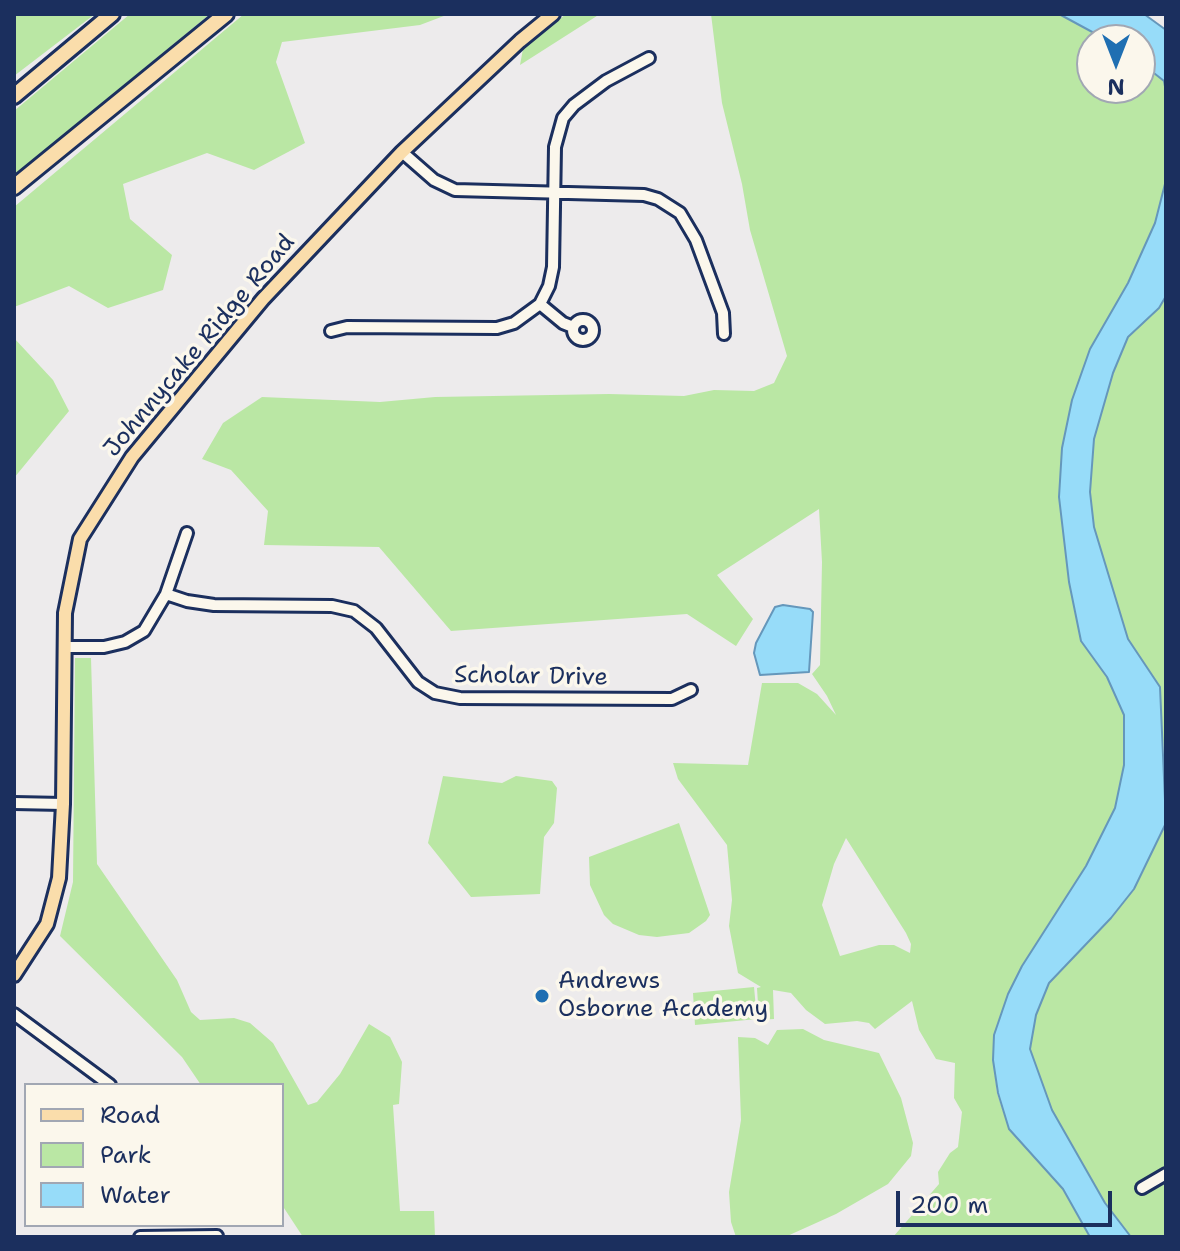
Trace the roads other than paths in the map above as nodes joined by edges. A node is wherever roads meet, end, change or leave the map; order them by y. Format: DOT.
graph roads {
  1 [pos="112,14"];
  2 [pos="226,14"];
  3 [pos="553,14"];
  4 [pos="649,58"];
  5 [pos="14,96"];
  6 [pos="402,152"];
  7 [pos="14,187"];
  8 [pos="554,194"];
  9 [pos="540,304"];
  10 [pos="573,327"];
  11 [pos="331,331"];
  12 [pos="724,334"];
  13 [pos="187,533"];
  14 [pos="166,594"];
  15 [pos="65,647"];
  16 [pos="691,690"];
  17 [pos="14,803"];
  18 [pos="63,804"];
  19 [pos="14,975"];
  20 [pos="14,1014"];
  21 [pos="107,1083"];
  22 [pos="1166,1174"];
  23 [pos="1142,1188"];
  24 [pos="217,1236"];
  25 [pos="140,1237"];
  1 -- 5 [label="highway"];
  2 -- 7 [label="highway"];
  3 -- 6 [label="main road, Johnnycake Ridge Road"];
  4 -- 8 [label="street"];
  6 -- 8 [label="street"];
  6 -- 15 [label="main road, Johnnycake Ridge Road"];
  8 -- 9 [label="street"];
  8 -- 12 [label="street"];
  9 -- 10 [label="street"];
  9 -- 11 [label="street"];
  13 -- 14 [label="street"];
  14 -- 15 [label="street"];
  14 -- 16 [label="street, Scholar Drive"];
  15 -- 18 [label="main road, Johnnycake Ridge Road"];
  17 -- 18 [label="street"];
  18 -- 19 [label="main road, Johnnycake Ridge Road"];
  20 -- 21 [label="street"];
  22 -- 23 [label="street"];
  24 -- 25 [label="street"];
}
